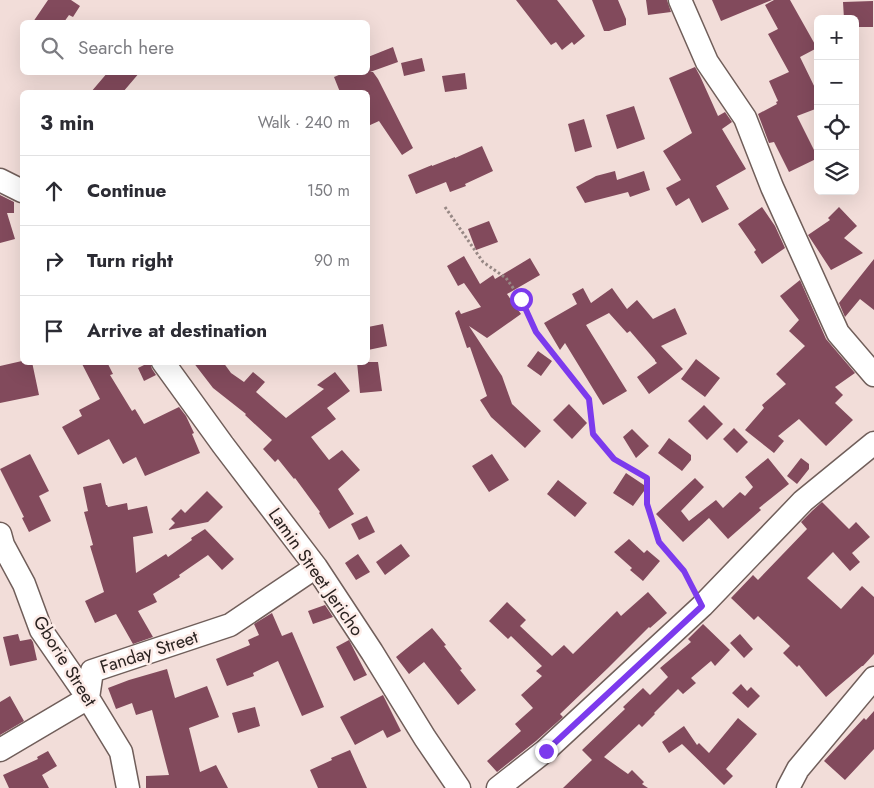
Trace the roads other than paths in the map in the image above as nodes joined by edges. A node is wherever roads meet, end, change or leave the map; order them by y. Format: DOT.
graph roads {
  1 [pos="680,0"];
  2 [pos="0,180"];
  3 [pos="20,190"];
  4 [pos="165,365"];
  5 [pos="874,375"];
  6 [pos="874,443"];
  7 [pos="0,534"];
  8 [pos="316,567"];
  9 [pos="874,678"];
  10 [pos="88,698"];
  11 [pos="0,750"];
  12 [pos="793,778"];
  13 [pos="128,788"];
  14 [pos="459,788"];
  15 [pos="498,788"];
  16 [pos="772,788"];
  1 -- 5 [label="street"];
  2 -- 3 [label="street"];
  4 -- 8 [label="street, Lamin Street Jericho"];
  6 -- 15 [label="street"];
  7 -- 10 [label="street, Gborie Street"];
  8 -- 10 [label="street, Fanday Street"];
  8 -- 14 [label="street, Lamin Street Jericho"];
  9 -- 12 [label="street"];
  10 -- 11 [label="street, Fanday Street"];
  10 -- 13 [label="street, Gborie Street"];
  12 -- 16 [label="street"];
}
